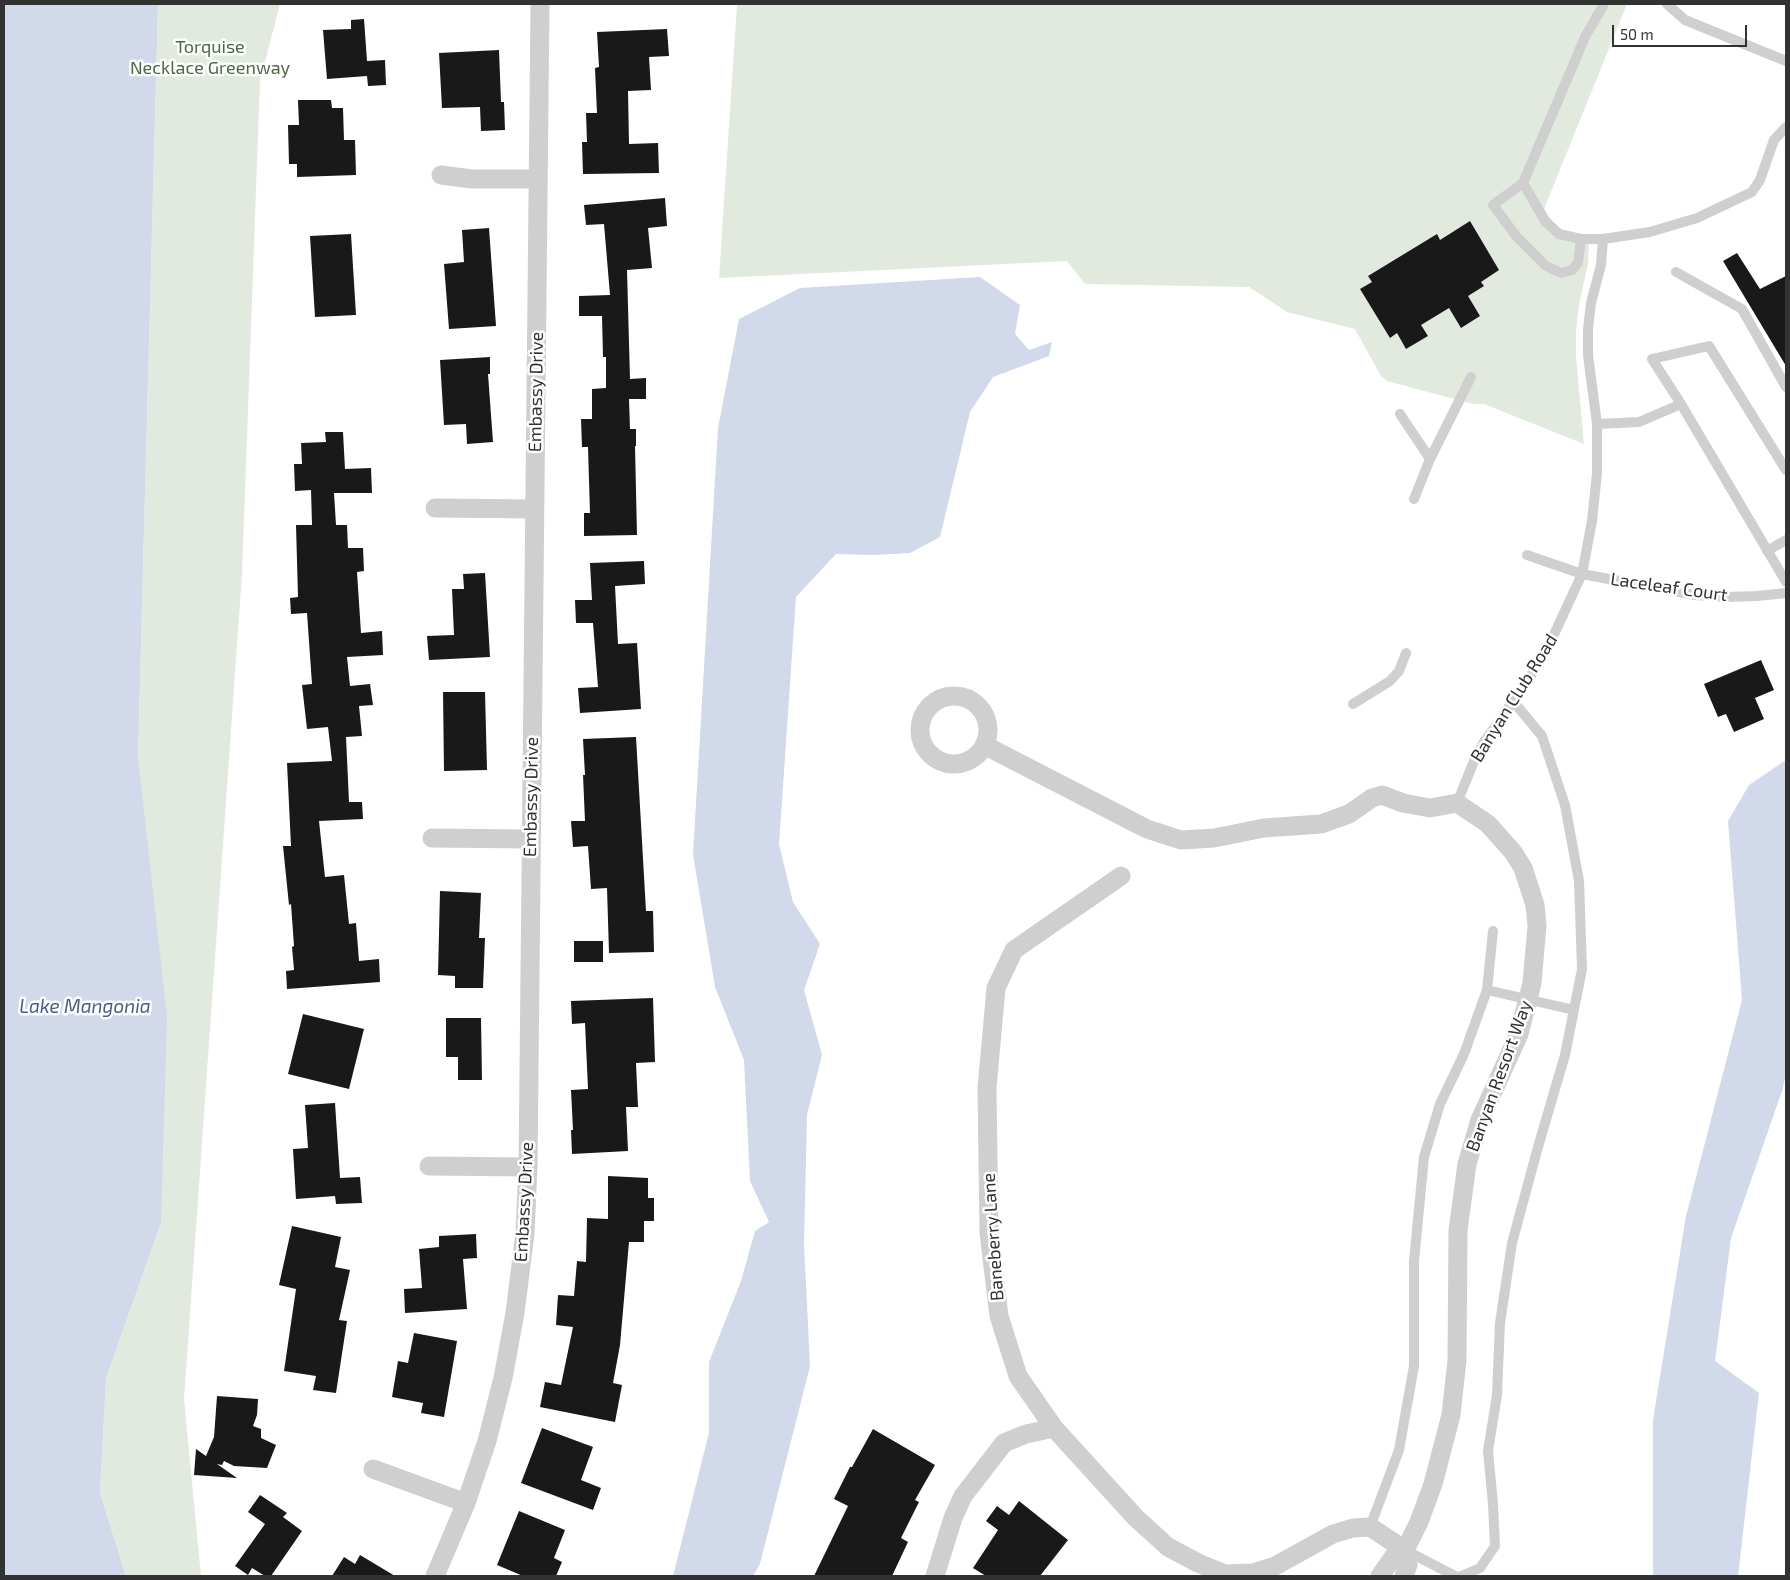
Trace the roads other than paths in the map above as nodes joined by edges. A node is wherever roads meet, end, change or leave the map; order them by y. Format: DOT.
graph roads {
  1 [pos="540,4"];
  2 [pos="1604,4"];
  3 [pos="1668,4"];
  4 [pos="1786,61"];
  5 [pos="1786,127"];
  6 [pos="441,175"];
  7 [pos="538,179"];
  8 [pos="1523,183"];
  9 [pos="1603,238"];
  10 [pos="1581,239"];
  11 [pos="1676,272"];
  12 [pos="1471,377"];
  13 [pos="1786,388"];
  14 [pos="1681,404"];
  15 [pos="1400,414"];
  16 [pos="1597,424"];
  17 [pos="1430,459"];
  18 [pos="1786,470"];
  19 [pos="1414,499"];
  20 [pos="436,508"];
  21 [pos="534,509"];
  22 [pos="1786,540"];
  23 [pos="1767,551"];
  24 [pos="1527,555"];
  25 [pos="1582,574"];
  26 [pos="1786,582"];
  27 [pos="1786,592"];
  28 [pos="1406,653"];
  29 [pos="1513,701"];
  30 [pos="1354,704"];
  31 [pos="984,745"];
  32 [pos="1457,803"];
  33 [pos="432,838"];
  34 [pos="531,839"];
  35 [pos="1121,876"];
  36 [pos="1493,931"];
  37 [pos="1487,990"];
  38 [pos="1528,1000"];
  39 [pos="1574,1010"];
  40 [pos="429,1166"];
  41 [pos="528,1167"];
  42 [pos="1054,1428"];
  43 [pos="373,1468"];
  44 [pos="466,1503"];
  45 [pos="1370,1527"];
  46 [pos="1405,1550"];
  47 [pos="435,1576"];
  48 [pos="935,1576"];
  49 [pos="1380,1576"];
  50 [pos="1404,1576"];
  51 [pos="1455,1576"];
  52 [pos="1461,1576"];
  1 -- 7 [label="street, Embassy Drive"];
  2 -- 8 [label="lane"];
  3 -- 4 [label="lane"];
  5 -- 9 [label="lane"];
  6 -- 7 [label="street"];
  7 -- 21 [label="street, Embassy Drive"];
  8 -- 10 [label="lane"];
  8 -- 10 [label="lane"];
  9 -- 10 [label="lane"];
  9 -- 16 [label="lane, Banyan Club Road"];
  11 -- 13 [label="lane"];
  12 -- 17 [label="lane"];
  14 -- 16 [label="lane"];
  14 -- 18 [label="lane"];
  14 -- 23 [label="lane"];
  15 -- 17 [label="lane"];
  16 -- 25 [label="lane, Banyan Club Road"];
  17 -- 19 [label="lane"];
  20 -- 21 [label="street"];
  21 -- 34 [label="street, Embassy Drive"];
  22 -- 23 [label="lane"];
  23 -- 26 [label="lane"];
  24 -- 25 [label="lane, Laceleaf Court"];
  25 -- 27 [label="lane, Laceleaf Court"];
  25 -- 29 [label="lane, Banyan Club Road"];
  28 -- 30 [label="lane"];
  29 -- 32 [label="lane, Banyan Club Road"];
  29 -- 39 [label="lane"];
  31 -- 32 [label="street"];
  32 -- 38 [label="street, Banyan Resort Way"];
  33 -- 34 [label="street"];
  34 -- 41 [label="street, Embassy Drive"];
  35 -- 42 [label="street, Baneberry Lane"];
  36 -- 37 [label="lane"];
  37 -- 38 [label="lane"];
  37 -- 45 [label="lane"];
  38 -- 39 [label="lane"];
  38 -- 46 [label="street, Banyan Resort Way"];
  39 -- 52 [label="lane"];
  40 -- 41 [label="street"];
  41 -- 44 [label="street, Embassy Drive"];
  42 -- 45 [label="street, Baneberry Lane"];
  42 -- 48 [label="street"];
  43 -- 44 [label="street"];
  44 -- 47 [label="street, Embassy Drive"];
  45 -- 46 [label="street"];
  46 -- 49 [label="street, Banyan Resort Way"];
  46 -- 50 [label="street, Banyan Resort Way"];
  46 -- 51 [label="lane"];
}
